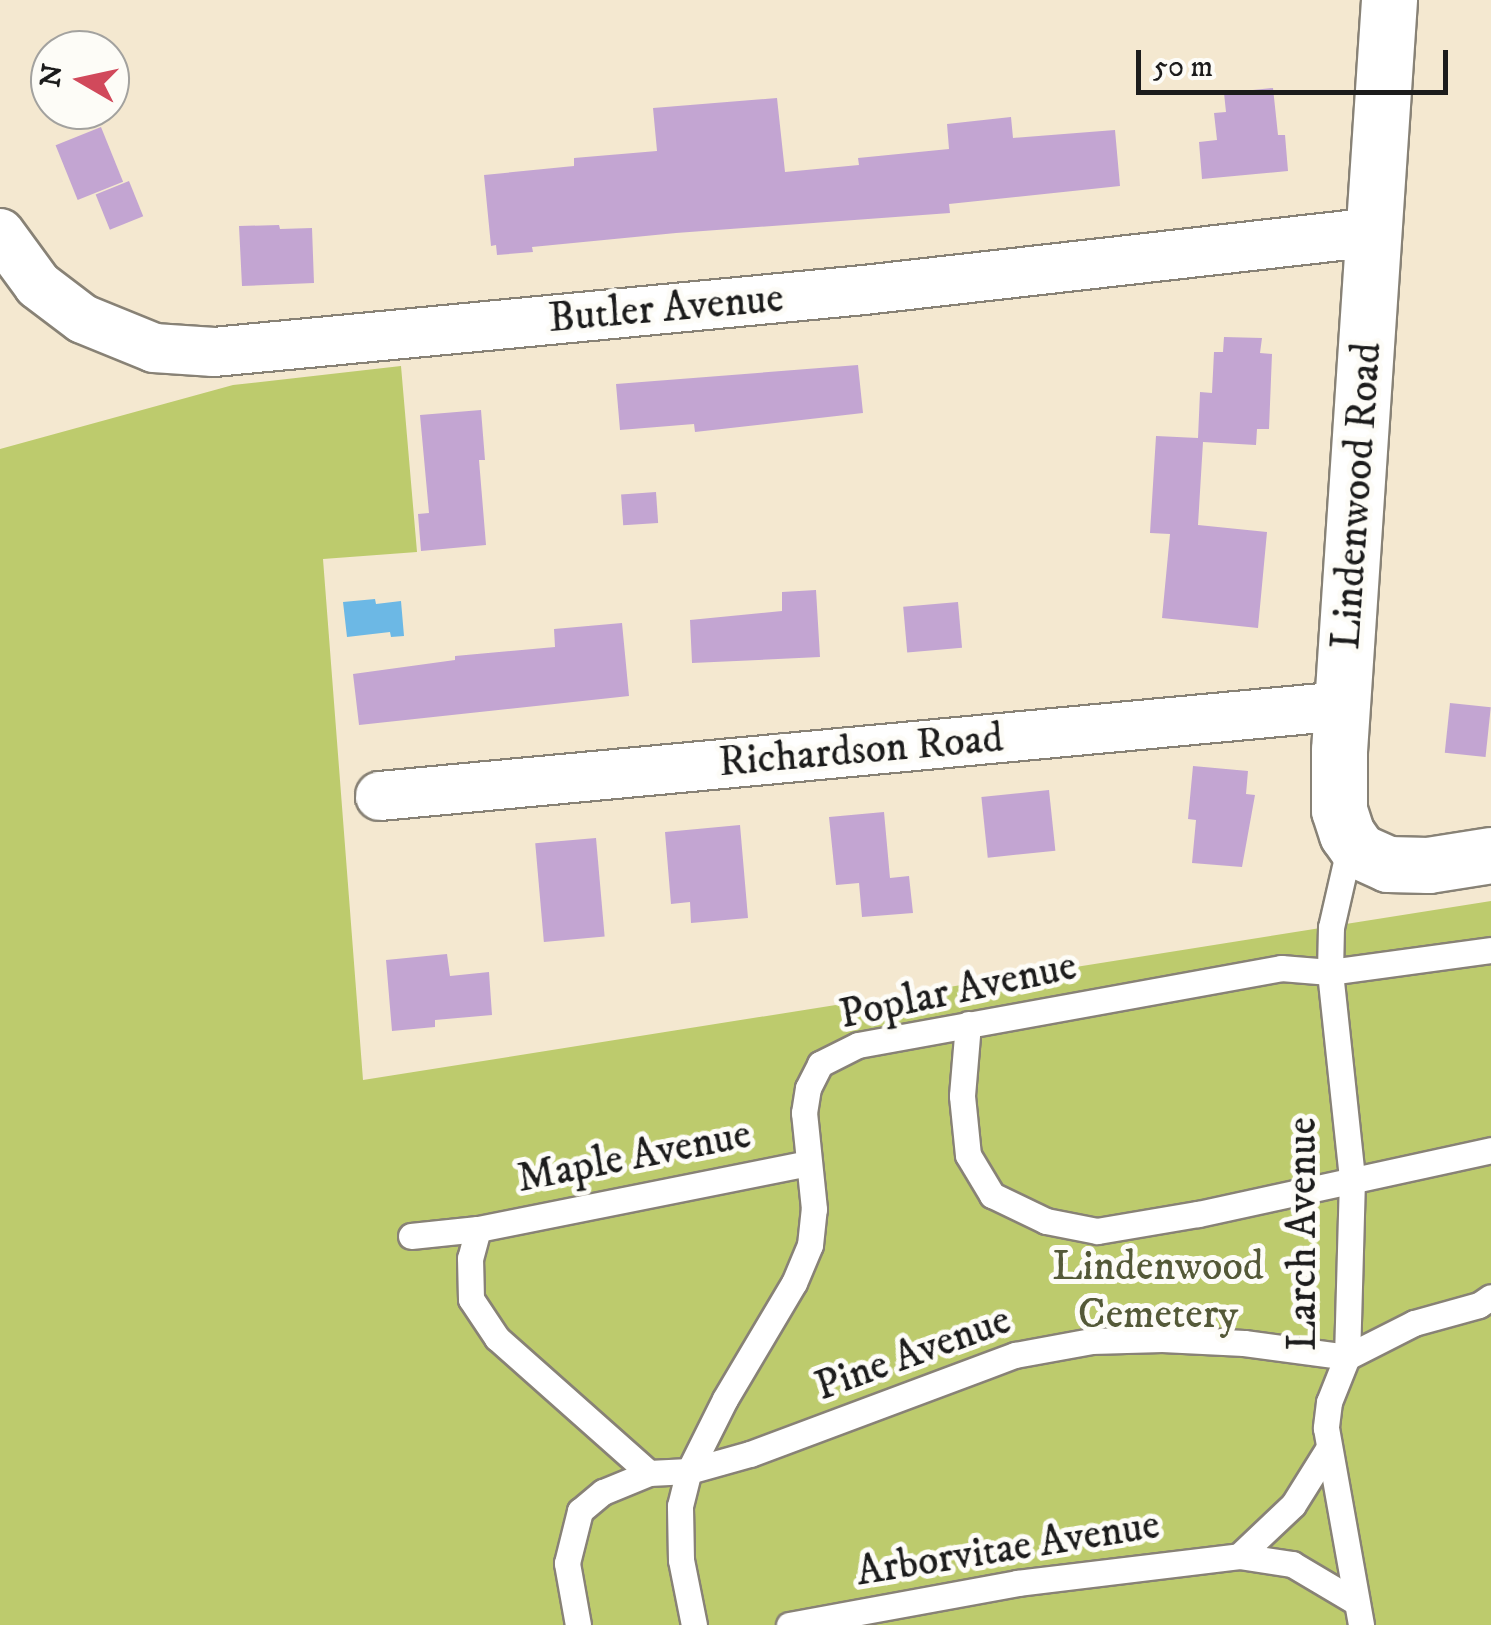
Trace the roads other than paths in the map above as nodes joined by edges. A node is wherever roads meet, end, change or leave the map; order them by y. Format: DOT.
graph roads {
  1 [pos="1389,0"];
  2 [pos="1375,232"];
  3 [pos="0,233"];
  4 [pos="1342,706"];
  5 [pos="380,796"];
  6 [pos="1350,840"];
  7 [pos="1491,855"];
  8 [pos="1491,950"];
  9 [pos="1330,972"];
  10 [pos="968,1024"];
  11 [pos="1491,1150"];
  12 [pos="807,1163"];
  13 [pos="1352,1179"];
  14 [pos="478,1229"];
  15 [pos="411,1236"];
  16 [pos="1487,1306"];
  17 [pos="1348,1357"];
  18 [pos="1328,1449"];
  19 [pos="689,1471"];
  20 [pos="649,1473"];
  21 [pos="1239,1556"];
  22 [pos="1359,1614"];
  23 [pos="578,1625"];
  24 [pos="694,1625"];
  25 [pos="789,1625"];
  1 -- 2 [label="street, Lindenwood Road"];
  2 -- 3 [label="street, Butler Avenue"];
  2 -- 4 [label="street, Lindenwood Road"];
  4 -- 5 [label="street, Richardson Road"];
  4 -- 6 [label="street, Lindenwood Road"];
  6 -- 7 [label="street"];
  6 -- 9 [label="lane, Larch Avenue"];
  8 -- 9 [label="lane, Poplar Avenue"];
  9 -- 10 [label="lane, Poplar Avenue"];
  9 -- 13 [label="lane, Larch Avenue"];
  10 -- 12 [label="lane, Poplar Avenue"];
  10 -- 13 [label="lane"];
  11 -- 13 [label="lane"];
  12 -- 14 [label="lane, Maple Avenue"];
  12 -- 19 [label="lane, Poplar Avenue"];
  13 -- 17 [label="lane, Larch Avenue"];
  14 -- 15 [label="lane, Maple Avenue"];
  14 -- 20 [label="lane, Maple Avenue"];
  16 -- 17 [label="lane"];
  17 -- 18 [label="lane, Larch Avenue"];
  17 -- 19 [label="lane, Pine Avenue"];
  18 -- 21 [label="lane"];
  18 -- 22 [label="lane, Larch Avenue"];
  19 -- 20 [label="lane"];
  19 -- 24 [label="lane"];
  20 -- 23 [label="lane"];
  21 -- 22 [label="lane, Arborvitae Avenue"];
  21 -- 25 [label="lane, Arborvitae Avenue"];
}
